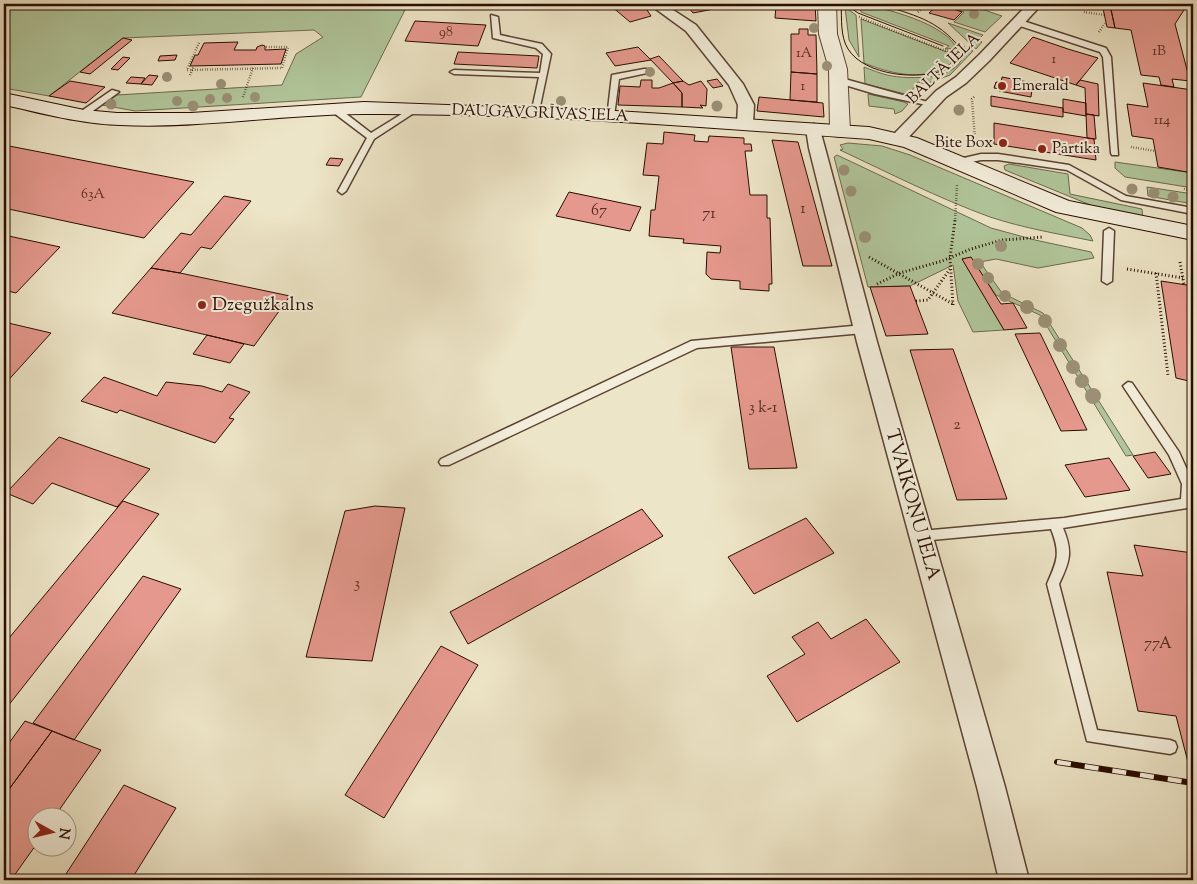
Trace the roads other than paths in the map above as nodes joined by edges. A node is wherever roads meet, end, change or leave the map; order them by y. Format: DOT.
graph roads {
  1 [pos="655,4"];
  2 [pos="677,4"];
  3 [pos="827,4"];
  4 [pos="1035,4"];
  5 [pos="1189,4"];
  6 [pos="1193,5"];
  7 [pos="494,17"];
  8 [pos="1017,22"];
  9 [pos="691,28"];
  10 [pos="644,71"];
  11 [pos="454,72"];
  12 [pos="543,75"];
  13 [pos="838,80"];
  14 [pos="115,92"];
  15 [pos="4,99"];
  16 [pos="931,104"];
  17 [pos="333,108"];
  18 [pos="416,109"];
  19 [pos="83,114"];
  20 [pos="535,114"];
  21 [pos="610,116"];
  22 [pos="745,124"];
  23 [pos="814,130"];
  24 [pos="840,131"];
  25 [pos="371,137"];
  26 [pos="899,138"];
  27 [pos="1115,153"];
  28 [pos="958,162"];
  29 [pos="342,191"];
  30 [pos="1064,207"];
  31 [pos="1193,210"];
  32 [pos="1109,231"];
  33 [pos="1193,233"];
  34 [pos="1187,255"];
  35 [pos="1107,280"];
  36 [pos="864,329"];
  37 [pos="1128,386"];
  38 [pos="445,462"];
  39 [pos="1055,523"];
  40 [pos="921,536"];
  41 [pos="1170,747"];
  42 [pos="1014,880"];
  1 -- 9 [label="street"];
  2 -- 9 [label="street"];
  3 -- 13 [label="main road"];
  4 -- 8 [label="street, BALTĀ IELA"];
  5 -- 6 [label="lane"];
  7 -- 12 [label="lane"];
  8 -- 16 [label="street, BALTĀ IELA"];
  8 -- 27 [label="lane"];
  9 -- 22 [label="street"];
  10 -- 21 [label="lane"];
  11 -- 12 [label="lane"];
  12 -- 20 [label="lane"];
  13 -- 16 [label="lane"];
  13 -- 24 [label="main road"];
  14 -- 19 [label="lane"];
  15 -- 19 [label="main road, DAUGAVGRĪVAS IELA"];
  16 -- 26 [label="street, BALTĀ IELA"];
  17 -- 18 [label="main road, DAUGAVGRĪVAS IELA"];
  17 -- 19 [label="main road, DAUGAVGRĪVAS IELA"];
  17 -- 25 [label="lane"];
  18 -- 20 [label="main road, DAUGAVGRĪVAS IELA"];
  18 -- 25 [label="lane"];
  20 -- 21 [label="main road, DAUGAVGRĪVAS IELA"];
  21 -- 22 [label="main road, DAUGAVGRĪVAS IELA"];
  22 -- 23 [label="main road, DAUGAVGRĪVAS IELA"];
  23 -- 24 [label="main road, DAUGAVGRĪVAS IELA"];
  23 -- 36 [label="street, TVAIKOŅU IELA"];
  24 -- 26 [label="main road, DAUGAVGRĪVAS IELA"];
  25 -- 29 [label="lane"];
  26 -- 28 [label="main road, DAUGAVGRĪVAS IELA"];
  28 -- 30 [label="main road, DAUGAVGRĪVAS IELA"];
  28 -- 31 [label="lane"];
  30 -- 32 [label="main road, DAUGAVGRĪVAS IELA"];
  30 -- 33 [label="main road, DAUGAVGRĪVAS IELA"];
  32 -- 34 [label="main road, DAUGAVGRĪVAS IELA"];
  32 -- 35 [label="lane"];
  36 -- 38 [label="lane"];
  36 -- 40 [label="street, TVAIKOŅU IELA"];
  37 -- 39 [label="lane"];
  39 -- 40 [label="lane"];
  39 -- 41 [label="lane"];
  40 -- 42 [label="street, TVAIKOŅU IELA"];
}
